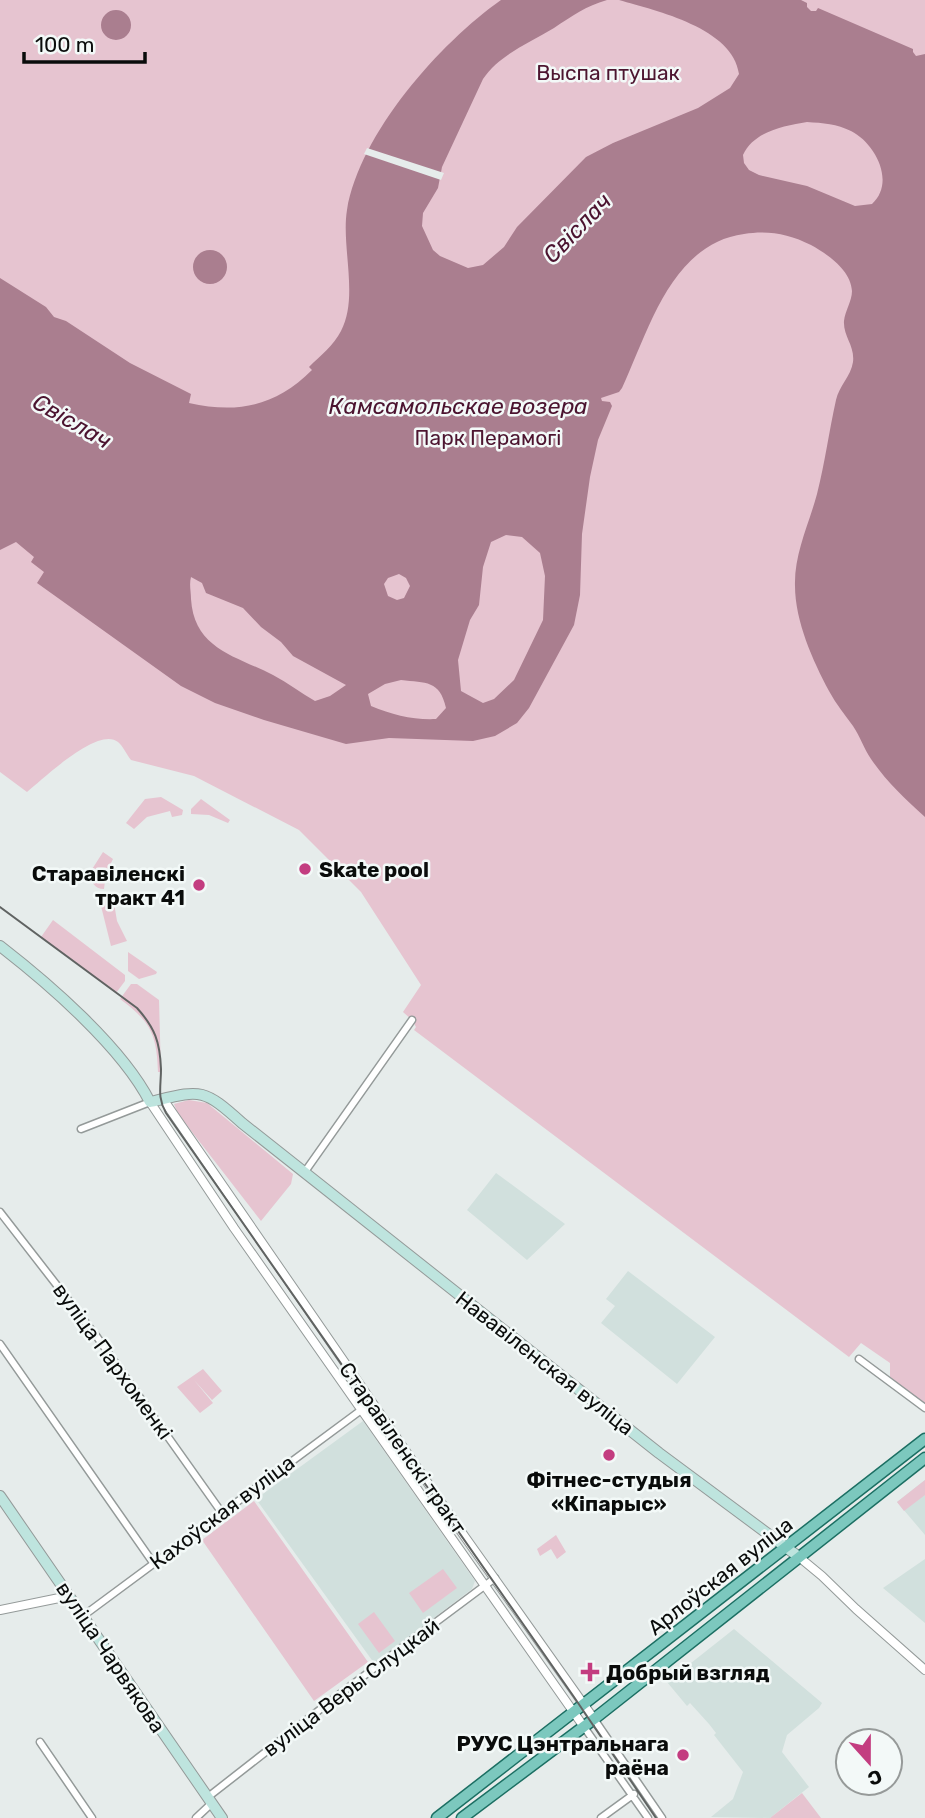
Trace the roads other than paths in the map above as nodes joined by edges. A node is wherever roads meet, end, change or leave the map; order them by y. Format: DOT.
graph roads {
  1 [pos="0,946"];
  2 [pos="412,1020"];
  3 [pos="140,1083"];
  4 [pos="163,1099"];
  5 [pos="150,1102"];
  6 [pos="81,1129"];
  7 [pos="304,1172"];
  8 [pos="0,1212"];
  9 [pos="0,1345"];
  10 [pos="859,1359"];
  11 [pos="372,1402"];
  12 [pos="361,1408"];
  13 [pos="925,1408"];
  14 [pos="925,1439"];
  15 [pos="925,1458"];
  16 [pos="0,1496"];
  17 [pos="222,1513"];
  18 [pos="787,1548"];
  19 [pos="799,1558"];
  20 [pos="154,1564"];
  21 [pos="495,1578"];
  22 [pos="486,1586"];
  23 [pos="69,1596"];
  24 [pos="0,1610"];
  25 [pos="83,1615"];
  26 [pos="632,1669"];
  27 [pos="925,1670"];
  28 [pos="641,1682"];
  29 [pos="586,1705"];
  30 [pos="575,1713"];
  31 [pos="594,1719"];
  32 [pos="584,1727"];
  33 [pos="40,1742"];
  34 [pos="641,1789"];
  35 [pos="633,1795"];
  36 [pos="210,1800"];
  37 [pos="92,1818"];
  38 [pos="196,1818"];
  39 [pos="222,1818"];
  40 [pos="438,1818"];
  41 [pos="462,1818"];
  42 [pos="601,1818"];
  43 [pos="648,1818"];
  44 [pos="662,1818"];
  1 -- 3 [label="main road, Старавіленскі тракт"];
  2 -- 7 [label="street"];
  3 -- 4 [label="main road, Старавіленскі тракт"];
  3 -- 5 [label="main road, Старавіленскі тракт"];
  4 -- 5 [label="main road, Нававіленская вуліца"];
  4 -- 7 [label="main road, Нававіленская вуліца"];
  4 -- 11 [label="street, Старавіленскі тракт"];
  5 -- 6 [label="street"];
  5 -- 12 [label="street, Старавіленскі тракт"];
  7 -- 18 [label="main road, Нававіленская вуліца"];
  8 -- 17 [label="street, вуліца Пархоменкі"];
  9 -- 20 [label="street"];
  10 -- 13 [label="street"];
  11 -- 12 [label="street, Кахоўская вуліца"];
  11 -- 21 [label="street, Старавіленскі тракт"];
  12 -- 17 [label="street, Кахоўская вуліца"];
  12 -- 22 [label="street, Старавіленскі тракт"];
  14 -- 18 [label="main road, Арлоўская вуліца"];
  15 -- 19 [label="main road, Арлоўская вуліца"];
  16 -- 23 [label="main road, вуліца Чарвякова"];
  17 -- 20 [label="street, Кахоўская вуліца"];
  18 -- 19 [label="main road, Нававіленская вуліца"];
  18 -- 26 [label="main road, Арлоўская вуліца"];
  19 -- 27 [label="street, Нававіленская вуліца"];
  19 -- 28 [label="main road, Арлоўская вуліца"];
  20 -- 25 [label="street, Кахоўская вуліца"];
  21 -- 22 [label="street, вуліца Веры Слуцкай"];
  21 -- 29 [label="street, Старавіленскі тракт"];
  22 -- 30 [label="street, Старавіленскі тракт"];
  22 -- 36 [label="street, вуліца Веры Слуцкай"];
  23 -- 24 [label="street"];
  23 -- 25 [label="main road, вуліца Чарвякова"];
  25 -- 36 [label="main road, вуліца Чарвякова"];
  26 -- 28 [label="main road"];
  26 -- 29 [label="main road, Арлоўская вуліца"];
  28 -- 31 [label="main road, Арлоўская вуліца"];
  29 -- 30 [label="main road, Арлоўская вуліца"];
  29 -- 31 [label="street, Старавіленскі тракт"];
  30 -- 32 [label="street, Старавіленскі тракт"];
  30 -- 40 [label="main road, Арлоўская вуліца"];
  31 -- 32 [label="main road, Арлоўская вуліца"];
  31 -- 34 [label="street, Старавіленскі тракт"];
  32 -- 35 [label="street, Старавіленскі тракт"];
  32 -- 41 [label="main road, Арлоўская вуліца"];
  33 -- 37 [label="street"];
  34 -- 35 [label="street"];
  34 -- 44 [label="street, Старавіленскі тракт"];
  35 -- 42 [label="street"];
  35 -- 43 [label="street, Старавіленскі тракт"];
  36 -- 38 [label="street, вуліца Веры Слуцкай"];
  36 -- 39 [label="main road, вуліца Чарвякова"];
}
